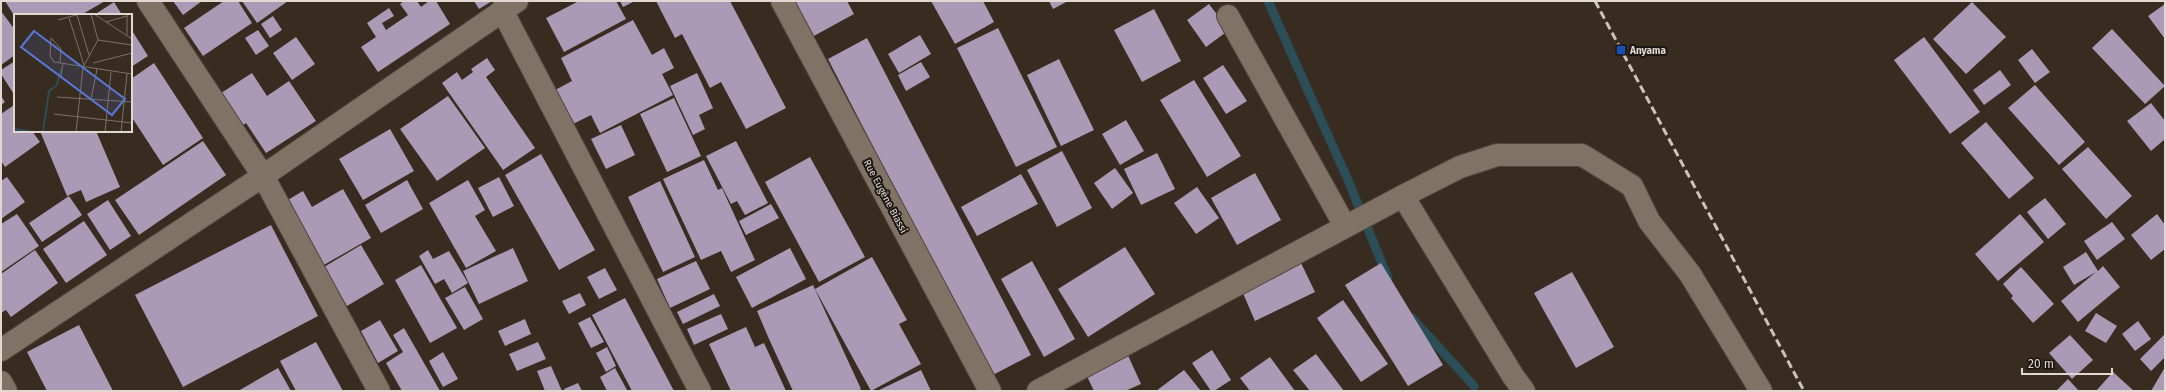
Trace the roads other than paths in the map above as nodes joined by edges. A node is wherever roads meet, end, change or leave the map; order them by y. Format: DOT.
graph roads {
  1 [pos="148,1"];
  2 [pos="782,1"];
  3 [pos="509,5"];
  4 [pos="1228,16"];
  5 [pos="263,176"];
  6 [pos="1403,196"];
  7 [pos="1345,226"];
  8 [pos="1,350"];
  9 [pos="1,382"];
  10 [pos="6,391"];
  11 [pos="378,391"];
  12 [pos="700,391"];
  13 [pos="990,391"];
  14 [pos="1038,391"];
  15 [pos="1524,391"];
  16 [pos="1761,391"];
  1 -- 5 [label="street"];
  2 -- 13 [label="street, Rue Eugène Biassi"];
  3 -- 5 [label="street"];
  3 -- 12 [label="street"];
  4 -- 7 [label="street"];
  5 -- 8 [label="street"];
  5 -- 11 [label="street"];
  6 -- 7 [label="street"];
  6 -- 15 [label="street"];
  6 -- 16 [label="street"];
  7 -- 14 [label="street"];
  9 -- 10 [label="street"];
}
